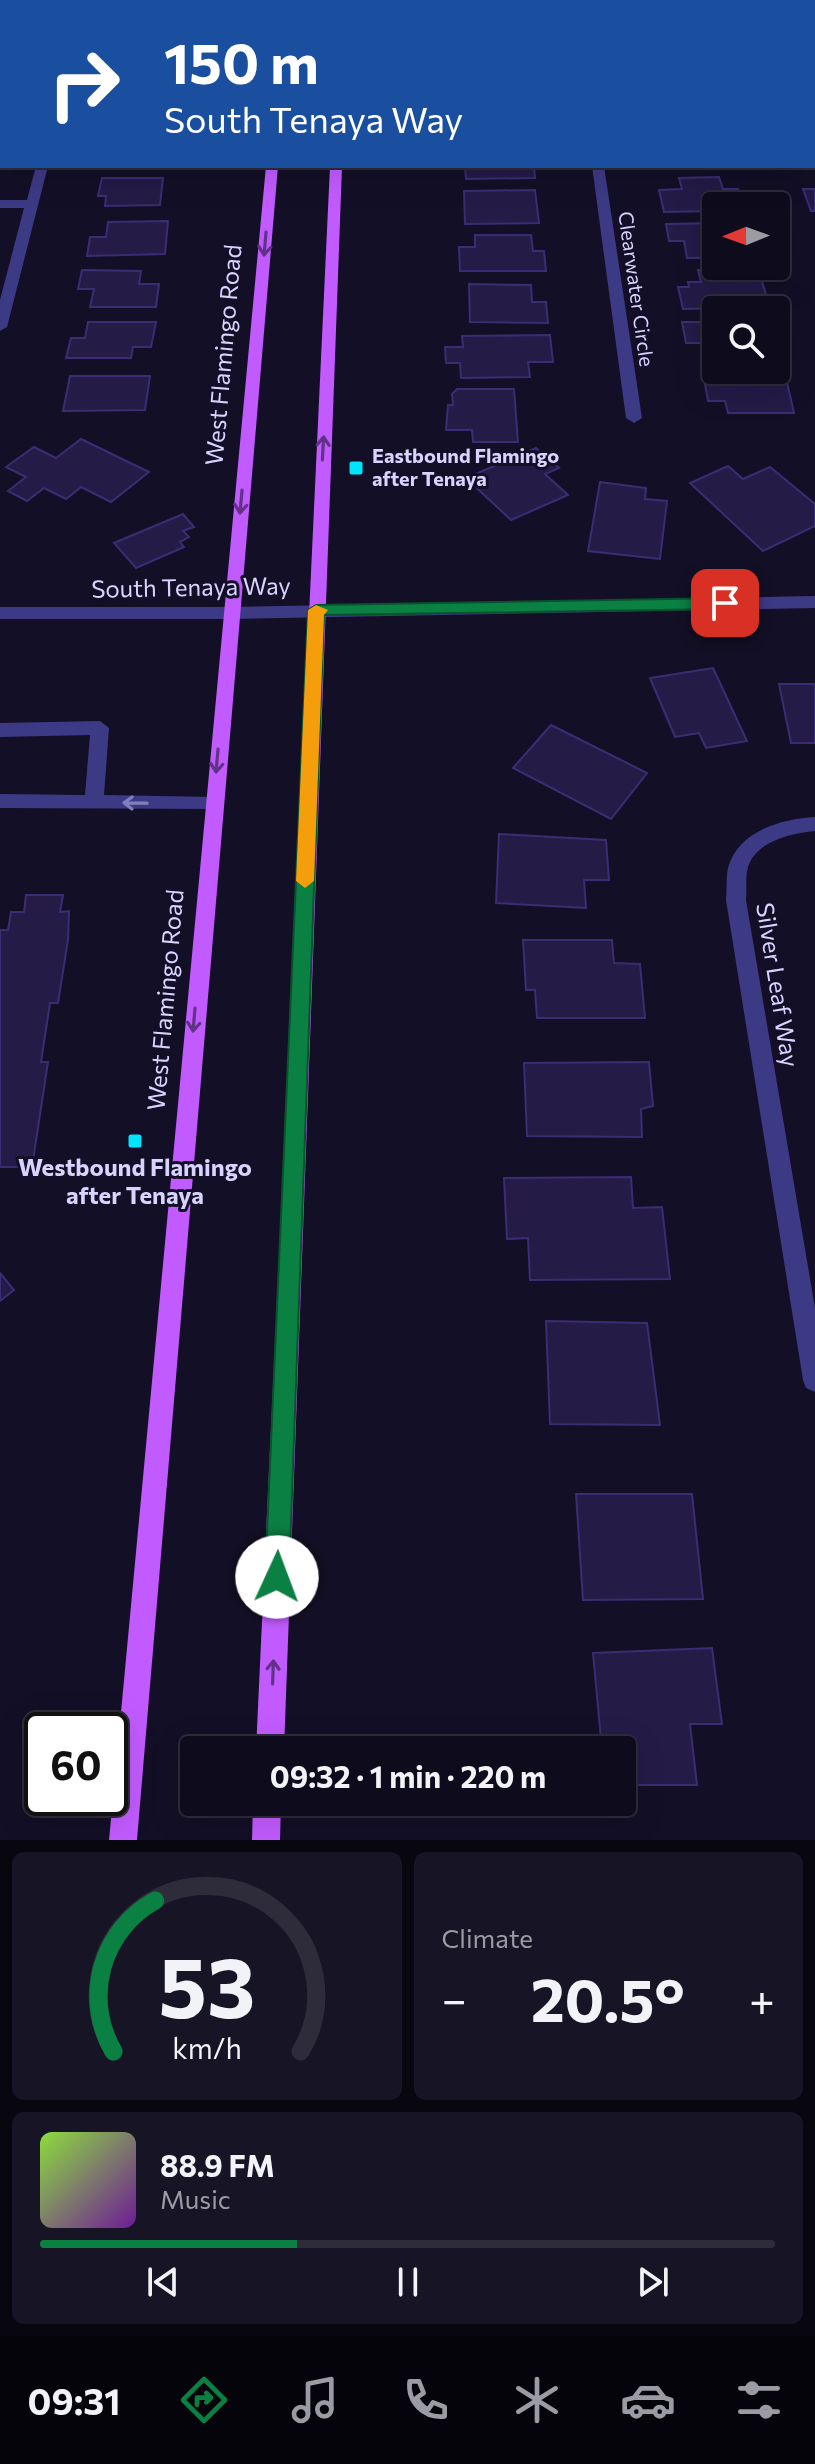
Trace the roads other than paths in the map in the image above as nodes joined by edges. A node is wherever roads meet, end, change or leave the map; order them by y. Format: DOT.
graph roads {
  1 [pos="41,168"];
  2 [pos="272,168"];
  3 [pos="336,168"];
  4 [pos="598,168"];
  5 [pos="0,204"];
  6 [pos="32,204"];
  7 [pos="0,327"];
  8 [pos="634,418"];
  9 [pos="815,602"];
  10 [pos="316,610"];
  11 [pos="0,613"];
  12 [pos="231,613"];
  13 [pos="0,730"];
  14 [pos="0,801"];
  15 [pos="94,802"];
  16 [pos="213,804"];
  17 [pos="815,824"];
  18 [pos="815,1380"];
  19 [pos="271,1736"];
  20 [pos="267,1816"];
  21 [pos="123,1840"];
  22 [pos="266,1840"];
  1 -- 6 [label="street"];
  2 -- 12 [label="main road, West Flamingo Road, one-way"];
  10 -- 3 [label="main road, one-way"];
  4 -- 8 [label="street, Clearwater Circle"];
  5 -- 6 [label="street"];
  6 -- 7 [label="street"];
  9 -- 10 [label="street, South Tenaya Way"];
  10 -- 12 [label="street, South Tenaya Way"];
  19 -- 10 [label="main road, one-way"];
  11 -- 12 [label="street, South Tenaya Way"];
  12 -- 16 [label="main road, West Flamingo Road, one-way"];
  13 -- 15 [label="street"];
  14 -- 15 [label="street"];
  16 -- 15 [label="street, one-way"];
  16 -- 21 [label="main road, West Flamingo Road, one-way"];
  17 -- 18 [label="street, Silver Leaf Way"];
  20 -- 22 [label="main road"];
}
